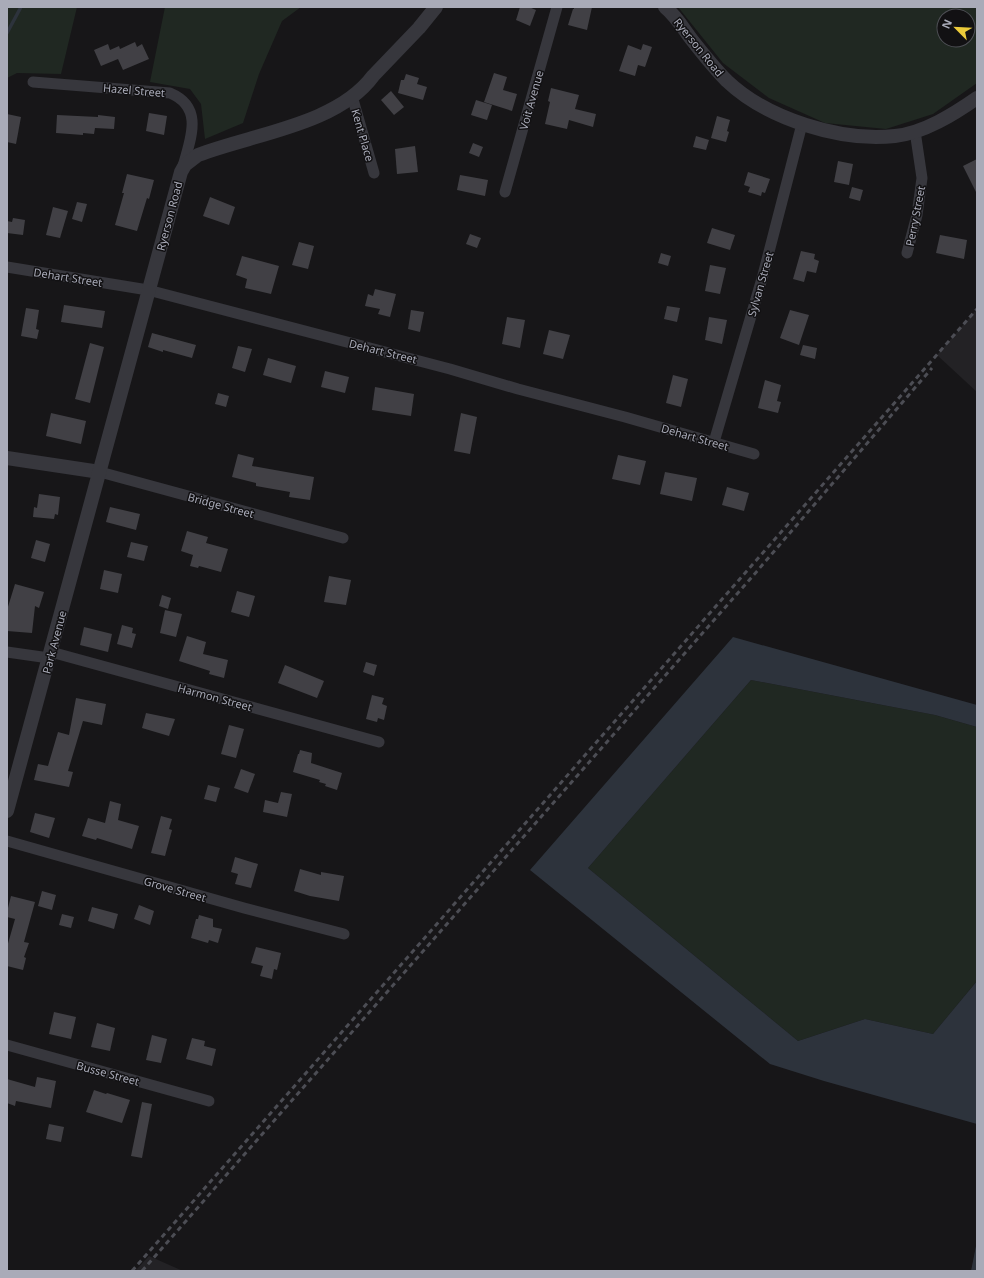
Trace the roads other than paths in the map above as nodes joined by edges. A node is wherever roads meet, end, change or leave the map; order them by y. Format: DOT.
graph roads {
  1 [pos="436,7"];
  2 [pos="557,7"];
  3 [pos="667,8"];
  4 [pos="33,82"];
  5 [pos="352,96"];
  6 [pos="977,98"];
  7 [pos="802,124"];
  8 [pos="915,131"];
  9 [pos="182,171"];
  10 [pos="374,173"];
  11 [pos="505,192"];
  12 [pos="907,253"];
  13 [pos="7,267"];
  14 [pos="148,290"];
  15 [pos="714,442"];
  16 [pos="754,454"];
  17 [pos="7,458"];
  18 [pos="100,472"];
  19 [pos="343,538"];
  20 [pos="7,652"];
  21 [pos="50,655"];
  22 [pos="379,742"];
  23 [pos="7,811"];
  24 [pos="7,841"];
  25 [pos="344,934"];
  26 [pos="7,1045"];
  27 [pos="209,1101"];
  1 -- 5 [label="street, Ryerson Road"];
  2 -- 11 [label="street, Voit Avenue"];
  3 -- 7 [label="street, Ryerson Road"];
  4 -- 9 [label="street, Hazel Street"];
  5 -- 9 [label="street, Ryerson Road"];
  5 -- 10 [label="street, Kent Place"];
  6 -- 8 [label="street, Ryerson Road"];
  7 -- 8 [label="street, Ryerson Road"];
  7 -- 15 [label="street, Sylvan Street"];
  8 -- 12 [label="street, Perry Street"];
  9 -- 14 [label="street, Ryerson Road"];
  13 -- 14 [label="street, Dehart Street"];
  14 -- 15 [label="street, Dehart Street"];
  14 -- 18 [label="street, Ryerson Road"];
  15 -- 16 [label="street, Dehart Street"];
  17 -- 18 [label="street"];
  18 -- 19 [label="street, Bridge Street"];
  18 -- 21 [label="street, Park Avenue"];
  20 -- 21 [label="street, Harmon Street"];
  21 -- 22 [label="street, Harmon Street"];
  21 -- 23 [label="street, Park Avenue"];
  24 -- 25 [label="street, Grove Street"];
  26 -- 27 [label="street, Busse Street"];
}
